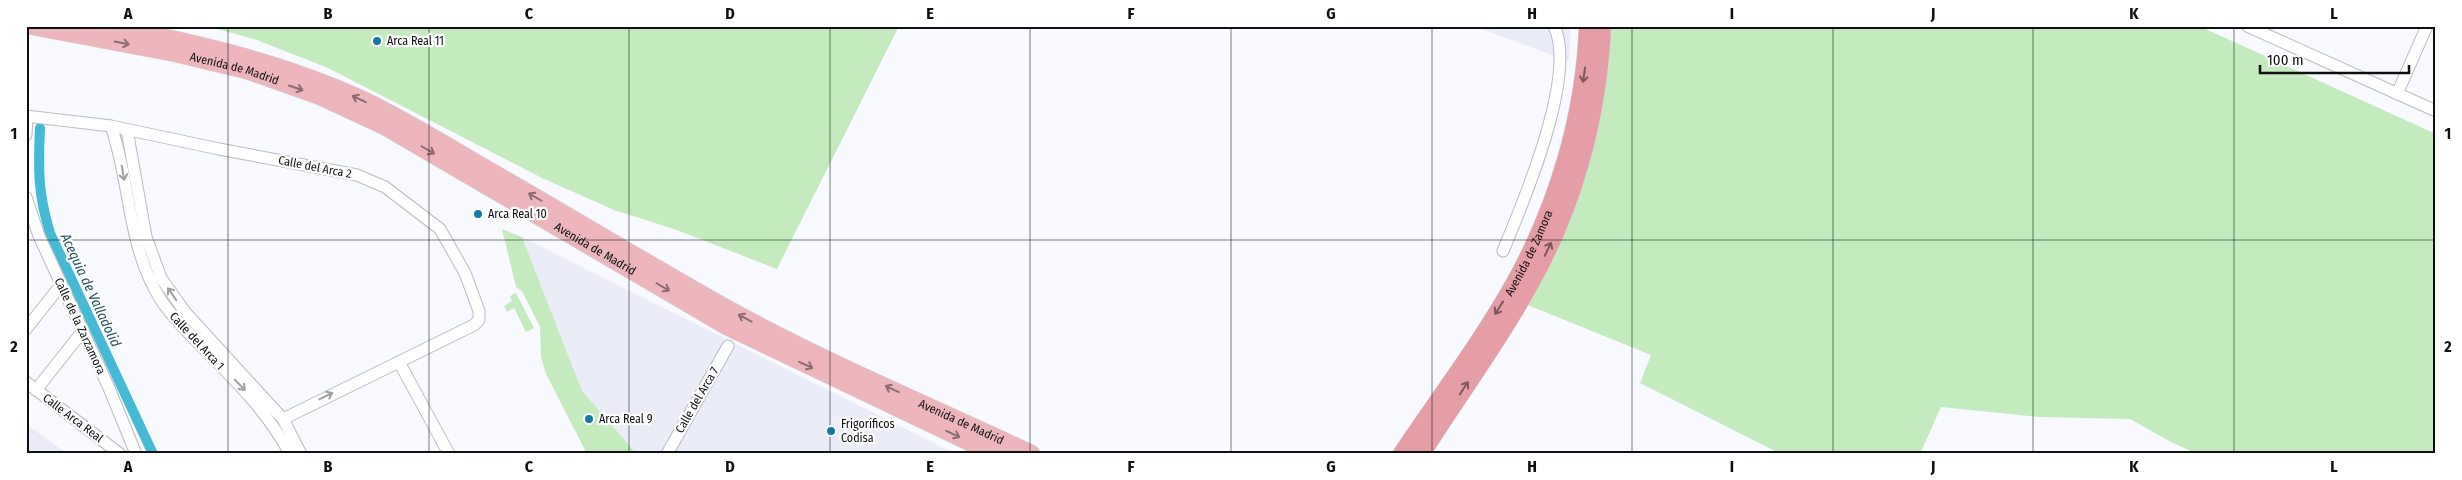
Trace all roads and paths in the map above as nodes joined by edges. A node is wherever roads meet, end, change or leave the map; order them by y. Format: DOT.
graph roads {
  1 [pos="33,26"];
  2 [pos="106,26"];
  3 [pos="155,26"];
  4 [pos="1554,26"];
  5 [pos="1588,26"];
  6 [pos="1602,26"];
  7 [pos="2247,26"];
  8 [pos="2278,26"];
  9 [pos="2427,26"];
  10 [pos="72,30"];
  11 [pos="2272,38"];
  12 [pos="310,78"];
  13 [pos="2396,94"];
  14 [pos="2436,112"];
  15 [pos="27,116"];
  16 [pos="111,126"];
  17 [pos="127,130"];
  18 [pos="26,135"];
  19 [pos="26,196"];
  20 [pos="1503,251"];
  21 [pos="60,285"];
  22 [pos="26,329"];
  23 [pos="82,332"];
  24 [pos="728,346"];
  25 [pos="399,362"];
  26 [pos="26,382"];
  27 [pos="36,390"];
  28 [pos="283,418"];
  29 [pos="1431,423"];
  30 [pos="992,453"];
  31 [pos="120,454"];
  32 [pos="136,454"];
  33 [pos="290,454"];
  34 [pos="302,454"];
  35 [pos="449,454"];
  36 [pos="667,454"];
  37 [pos="1031,454"];
  38 [pos="1393,454"];
  39 [pos="1402,454"];
  40 [pos="1420,454"];
  41 [pos="1425,454"];
  1 -- 10 [label="main road, Avenida de Madrid"];
  2 -- 12 [label="main road, Avenida de Madrid"];
  3 -- 12 [label="main road, Avenida de Madrid"];
  4 -- 20 [label="street, Avenida de Zamora"];
  5 -- 29 [label="highway, Avenida de Zamora, one-way"];
  29 -- 6 [label="highway, Avenida de Zamora, one-way"];
  7 -- 11 [label="street"];
  8 -- 11 [label="street"];
  9 -- 13 [label="street"];
  10 -- 30 [label="main road, Avenida de Madrid, one-way"];
  11 -- 13 [label="street"];
  37 -- 12 [label="main road, Avenida de Madrid, one-way"];
  13 -- 14 [label="street"];
  15 -- 16 [label="street"];
  15 -- 18 [label="street"];
  16 -- 17 [label="street"];
  16 -- 33 [label="street, Calle del Arca 1, one-way"];
  17 -- 25 [label="street, Calle del Arca 2"];
  28 -- 17 [label="street, Calle del Arca 1, one-way"];
  19 -- 21 [label="street, Calle de la Zarzamora"];
  21 -- 22 [label="street"];
  21 -- 23 [label="street, Calle de la Zarzamora"];
  23 -- 27 [label="street"];
  23 -- 32 [label="street, Calle de la Zarzamora"];
  24 -- 36 [label="street, Calle del Arca 7"];
  28 -- 25 [label="street, Calle del Arca 2, one-way"];
  25 -- 35 [label="street"];
  26 -- 27 [label="street, Calle Arca Real"];
  27 -- 31 [label="street, Calle Arca Real"];
  28 -- 34 [label="street, Calle del Arca 1"];
  29 -- 38 [label="highway"];
  29 -- 39 [label="highway, Avenida de Zamora"];
  29 -- 40 [label="highway, Avenida de Zamora"];
  29 -- 41 [label="highway"];
}
